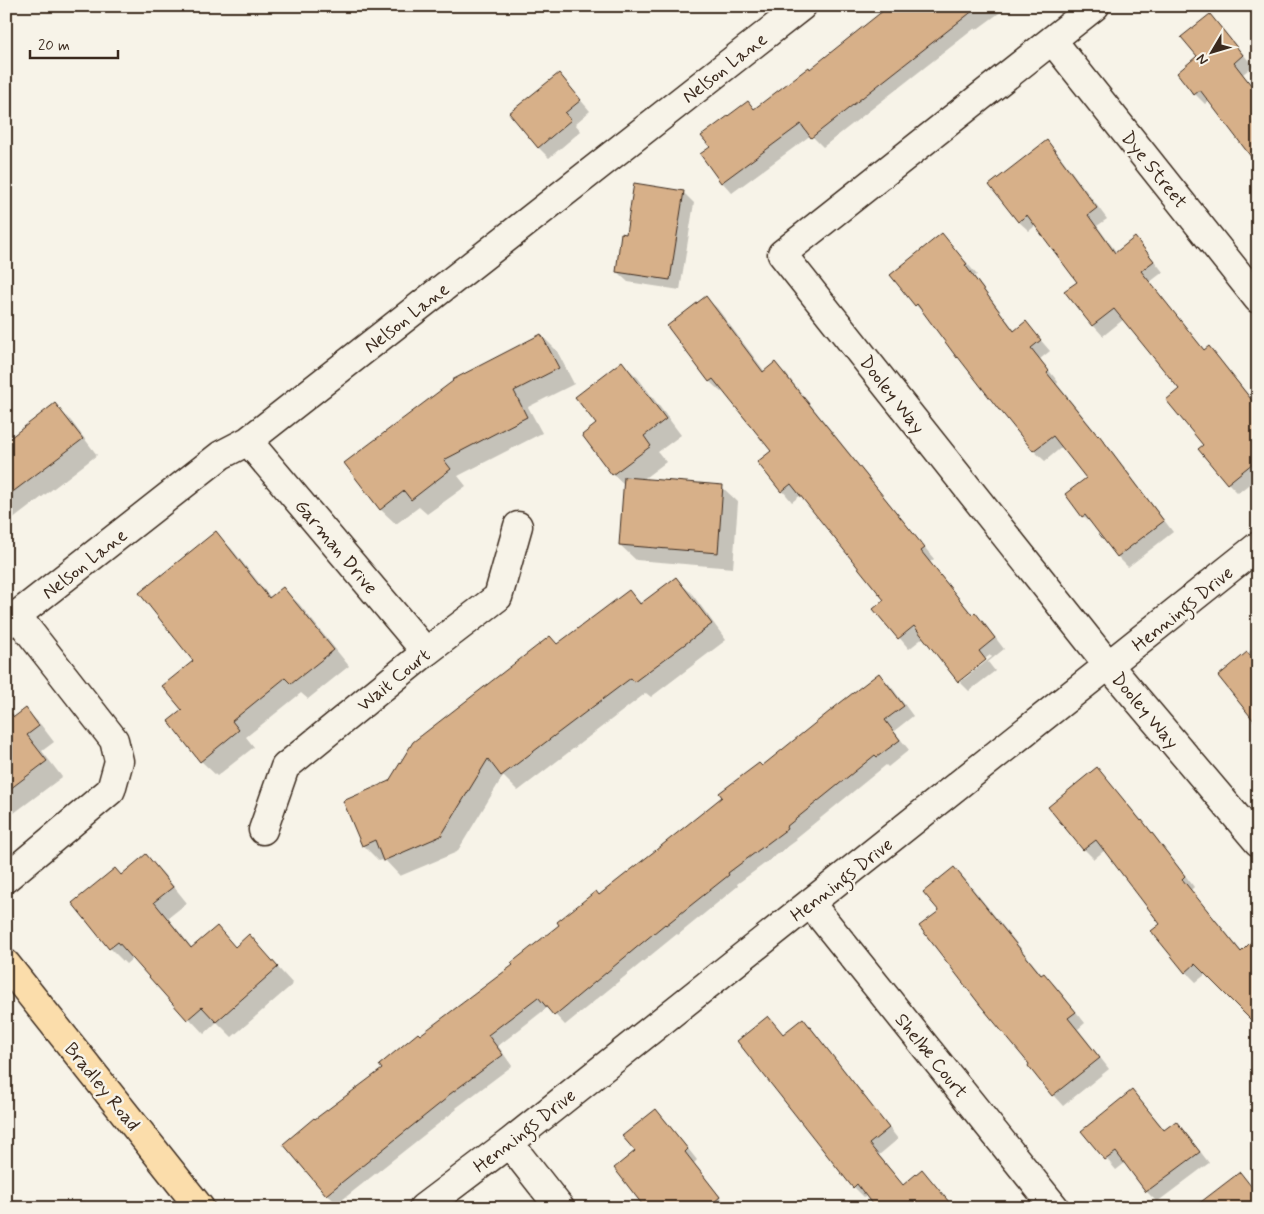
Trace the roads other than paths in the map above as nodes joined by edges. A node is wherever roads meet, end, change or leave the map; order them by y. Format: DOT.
graph roads {
  1 [pos="802,6"];
  2 [pos="1096,6"];
  3 [pos="1052,40"];
  4 [pos="1258,299"];
  5 [pos="248,441"];
  6 [pos="518,526"];
  7 [pos="1258,546"];
  8 [pos="12,620"];
  9 [pos="426,652"];
  10 [pos="1109,666"];
  11 [pos="263,830"];
  12 [pos="1258,842"];
  13 [pos="6,878"];
  14 [pos="810,903"];
  15 [pos="6,964"];
  16 [pos="509,1143"];
  17 [pos="200,1208"];
  18 [pos="423,1208"];
  19 [pos="560,1208"];
  20 [pos="1055,1208"];
  1 -- 5 [label="street, Nelson Lane"];
  2 -- 3 [label="street, Dooley Way"];
  3 -- 4 [label="street, Dye Street"];
  3 -- 10 [label="street, Dooley Way"];
  5 -- 8 [label="street, Nelson Lane"];
  5 -- 9 [label="street, Garman Drive"];
  6 -- 9 [label="street, Wait Court"];
  7 -- 10 [label="street, Hennings Drive"];
  8 -- 13 [label="street"];
  9 -- 11 [label="street, Wait Court"];
  10 -- 12 [label="street, Dooley Way"];
  10 -- 14 [label="street, Hennings Drive"];
  14 -- 16 [label="street, Hennings Drive"];
  14 -- 20 [label="street, Shelbe Court"];
  15 -- 17 [label="main road, Bradley Road"];
  16 -- 18 [label="street, Hennings Drive"];
  16 -- 19 [label="street"];
}
